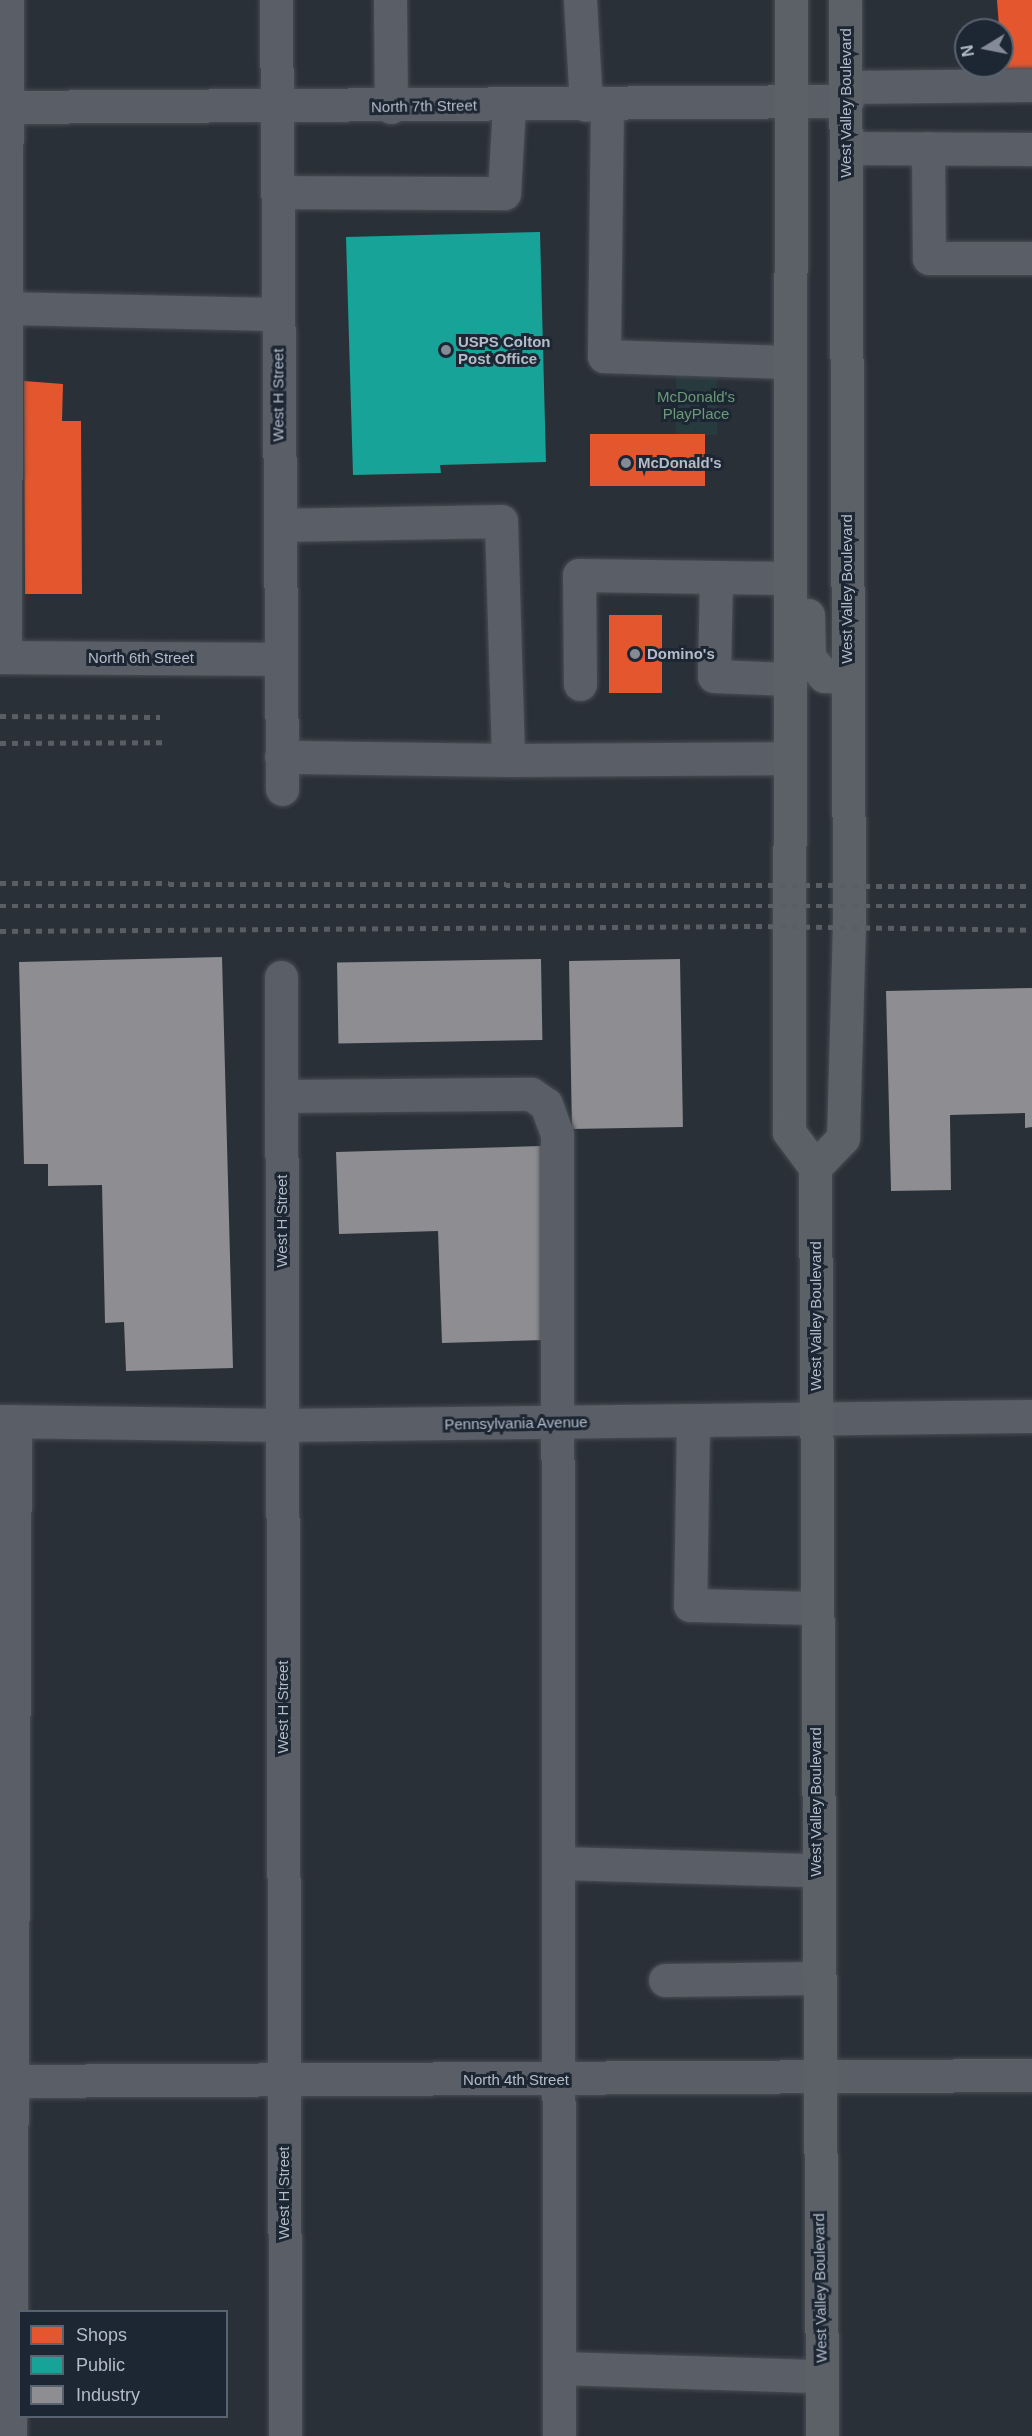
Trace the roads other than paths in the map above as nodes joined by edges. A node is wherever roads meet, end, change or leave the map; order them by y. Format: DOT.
graph roads {
  1 [pos="6,0"];
  2 [pos="276,0"];
  3 [pos="390,0"];
  4 [pos="580,0"];
  5 [pos="791,0"];
  6 [pos="845,0"];
  7 [pos="1032,85"];
  8 [pos="847,94"];
  9 [pos="791,103"];
  10 [pos="597,105"];
  11 [pos="509,106"];
  12 [pos="3,107"];
  13 [pos="391,107"];
  14 [pos="276,108"];
  15 [pos="846,148"];
  16 [pos="928,148"];
  17 [pos="1032,149"];
  18 [pos="277,192"];
  19 [pos="1032,258"];
  20 [pos="6,308"];
  21 [pos="278,314"];
  22 [pos="787,362"];
  23 [pos="788,515"];
  24 [pos="280,525"];
  25 [pos="716,577"];
  26 [pos="788,578"];
  27 [pos="3,657"];
  28 [pos="281,658"];
  29 [pos="848,677"];
  30 [pos="788,679"];
  31 [pos="580,684"];
  32 [pos="281,757"];
  33 [pos="787,758"];
  34 [pos="507,760"];
  35 [pos="282,789"];
  36 [pos="281,978"];
  37 [pos="281,1096"];
  38 [pos="815,1167"];
  39 [pos="1032,1416"];
  40 [pos="816,1419"];
  41 [pos="693,1420"];
  42 [pos="7,1421"];
  43 [pos="557,1422"];
  44 [pos="283,1425"];
  45 [pos="816,1608"];
  46 [pos="559,1863"];
  47 [pos="816,1870"];
  48 [pos="816,1978"];
  49 [pos="665,1980"];
  50 [pos="1032,2074"];
  51 [pos="817,2079"];
  52 [pos="560,2080"];
  53 [pos="5,2081"];
  54 [pos="284,2081"];
  55 [pos="560,2368"];
  56 [pos="821,2376"];
  57 [pos="10,2436"];
  58 [pos="285,2436"];
  59 [pos="559,2436"];
  60 [pos="822,2436"];
  1 -- 12 [label="street"];
  2 -- 14 [label="street, West H Street"];
  3 -- 13 [label="street"];
  4 -- 10 [label="street"];
  5 -- 9 [label="main road"];
  6 -- 8 [label="main road, West Valley Boulevard"];
  7 -- 8 [label="street, North 7th Street"];
  8 -- 9 [label="street, North 7th Street"];
  8 -- 15 [label="main road, West Valley Boulevard"];
  9 -- 10 [label="street, North 7th Street"];
  9 -- 22 [label="main road"];
  10 -- 11 [label="street, North 7th Street"];
  10 -- 22 [label="street"];
  11 -- 13 [label="street, North 7th Street"];
  11 -- 18 [label="street"];
  12 -- 14 [label="street, North 7th Street"];
  12 -- 20 [label="street"];
  13 -- 14 [label="street, North 7th Street"];
  14 -- 18 [label="street, West H Street"];
  15 -- 16 [label="street"];
  15 -- 29 [label="main road, West Valley Boulevard"];
  16 -- 17 [label="street"];
  16 -- 19 [label="street"];
  18 -- 21 [label="street, West H Street"];
  20 -- 21 [label="street"];
  20 -- 27 [label="street"];
  21 -- 24 [label="street, West H Street"];
  22 -- 23 [label="main road"];
  23 -- 26 [label="main road"];
  23 -- 29 [label="main road"];
  24 -- 28 [label="street, West H Street"];
  24 -- 34 [label="street"];
  25 -- 26 [label="street"];
  25 -- 30 [label="street"];
  25 -- 31 [label="street"];
  26 -- 30 [label="main road"];
  27 -- 28 [label="street, North 6th Street"];
  28 -- 32 [label="street, West H Street"];
  29 -- 38 [label="main road, West Valley Boulevard"];
  30 -- 33 [label="main road"];
  32 -- 34 [label="street"];
  32 -- 35 [label="street, West H Street"];
  33 -- 34 [label="street"];
  33 -- 38 [label="main road"];
  36 -- 37 [label="street, West H Street"];
  37 -- 43 [label="street"];
  37 -- 44 [label="street, West H Street"];
  38 -- 40 [label="main road, West Valley Boulevard"];
  39 -- 40 [label="street, Pennsylvania Avenue"];
  40 -- 41 [label="street, Pennsylvania Avenue"];
  40 -- 45 [label="main road, West Valley Boulevard"];
  41 -- 43 [label="street, Pennsylvania Avenue"];
  41 -- 45 [label="street"];
  42 -- 44 [label="street, Pennsylvania Avenue"];
  42 -- 53 [label="street"];
  43 -- 44 [label="street, Pennsylvania Avenue"];
  43 -- 46 [label="street"];
  44 -- 54 [label="street, West H Street"];
  45 -- 47 [label="main road, West Valley Boulevard"];
  46 -- 47 [label="street"];
  46 -- 52 [label="street"];
  47 -- 48 [label="main road, West Valley Boulevard"];
  48 -- 49 [label="street"];
  48 -- 51 [label="main road, West Valley Boulevard"];
  50 -- 51 [label="street, North 4th Street"];
  51 -- 52 [label="street, North 4th Street"];
  51 -- 56 [label="main road, West Valley Boulevard"];
  52 -- 54 [label="street, North 4th Street"];
  52 -- 55 [label="street"];
  53 -- 54 [label="street, North 4th Street"];
  53 -- 57 [label="street"];
  54 -- 58 [label="street, West H Street"];
  55 -- 56 [label="street"];
  55 -- 59 [label="street"];
  56 -- 60 [label="main road, West Valley Boulevard"];
}
